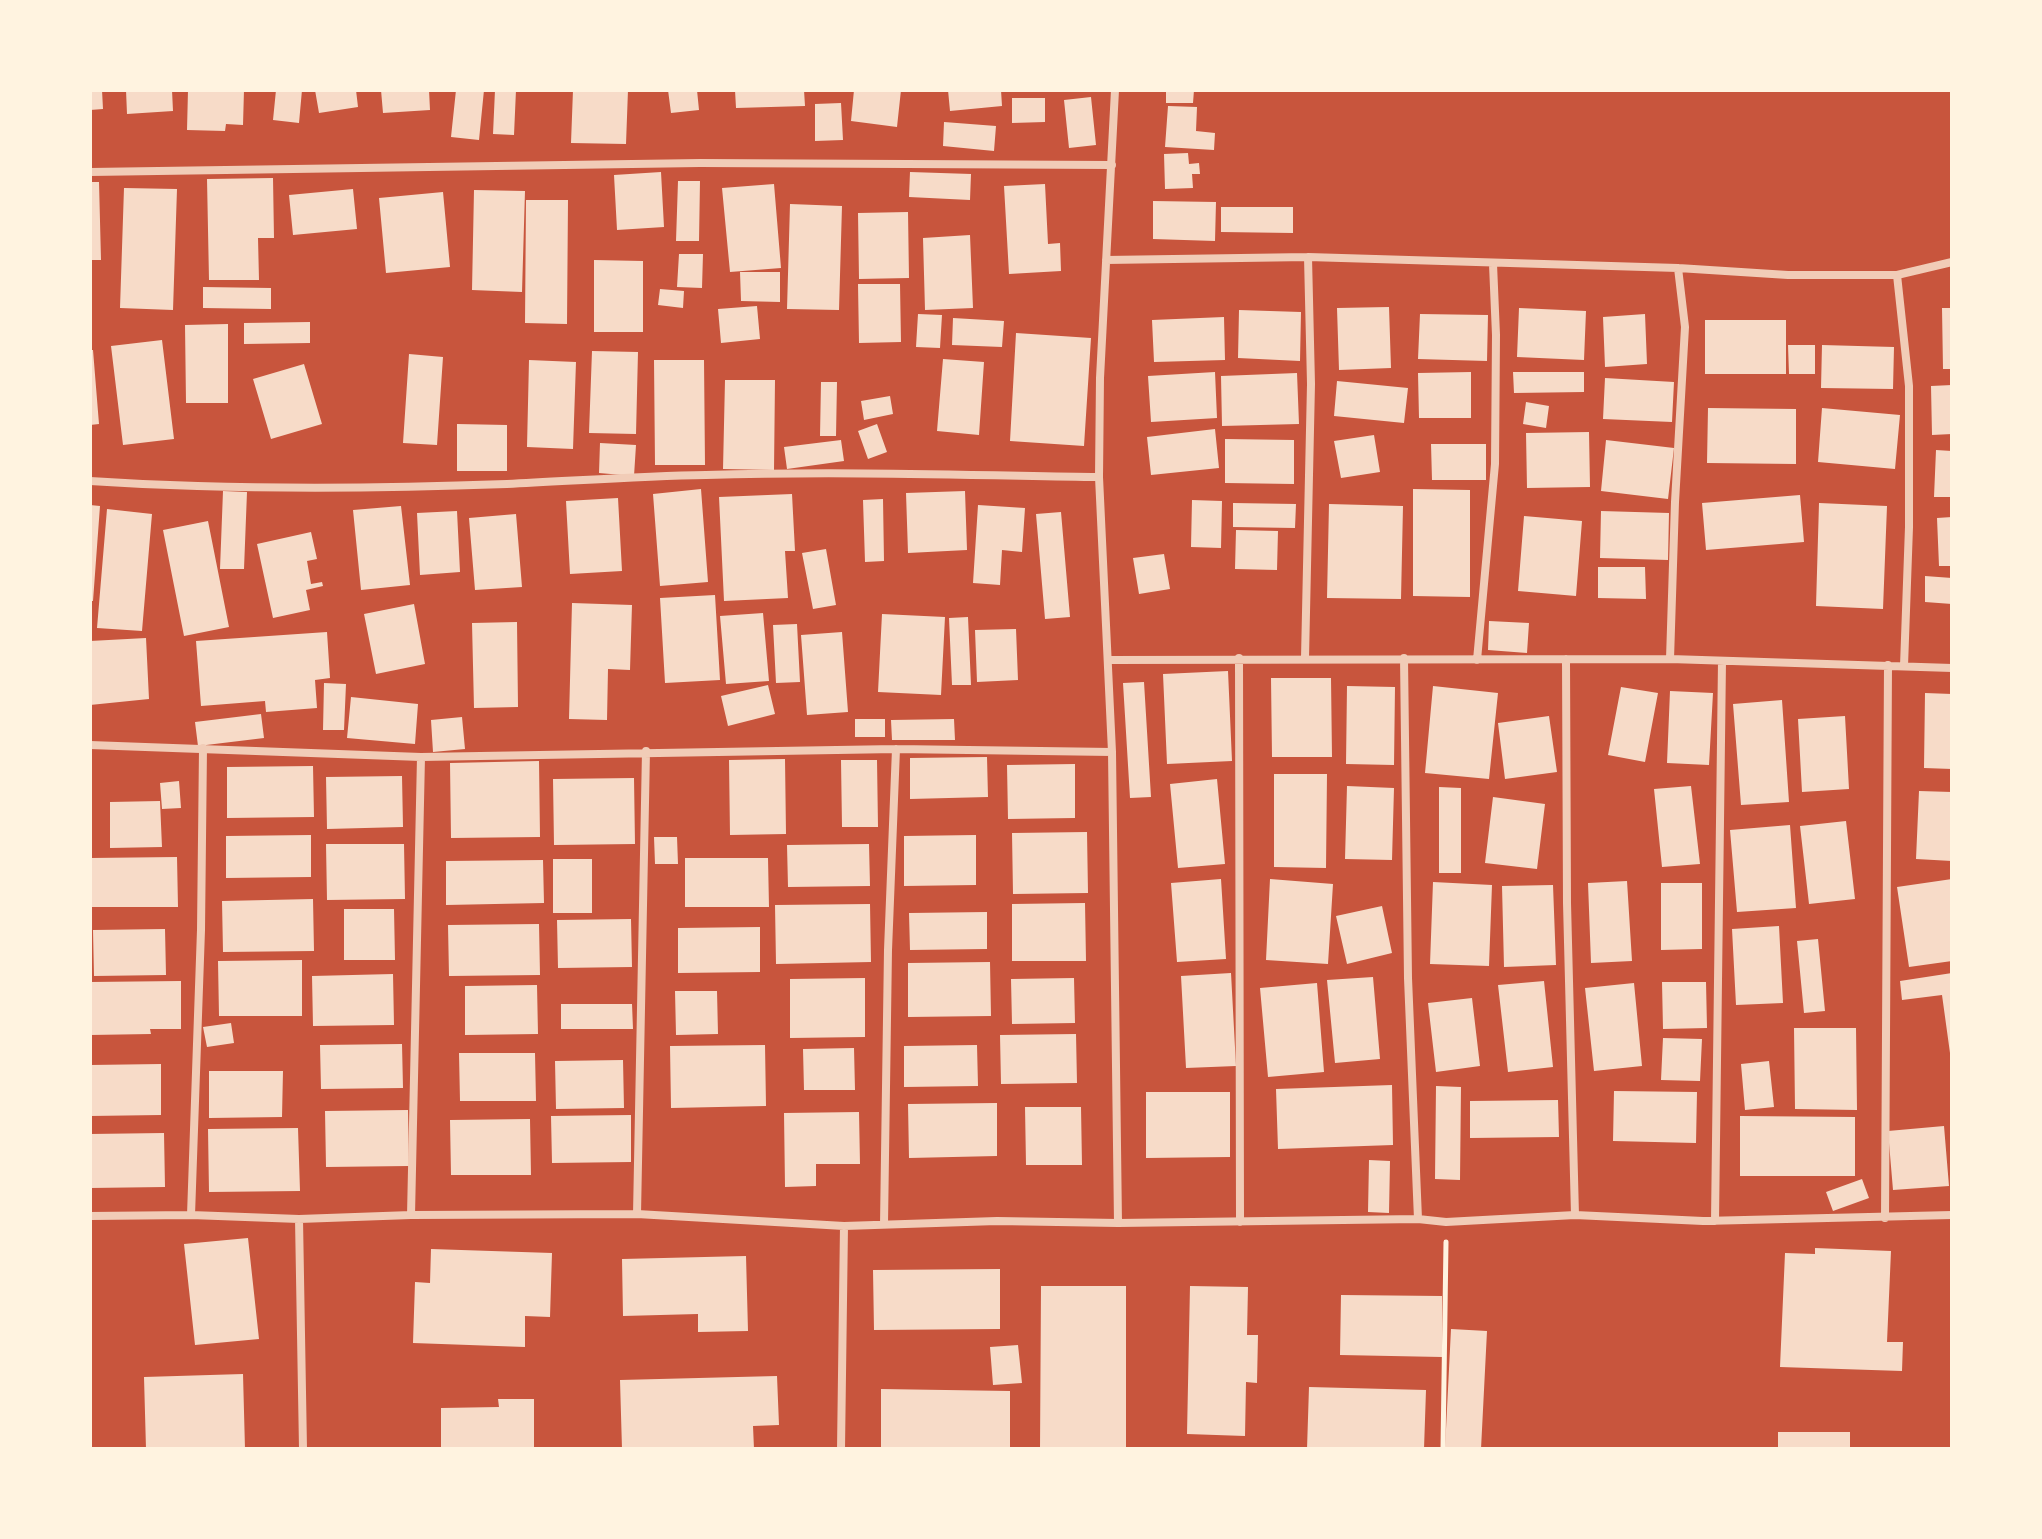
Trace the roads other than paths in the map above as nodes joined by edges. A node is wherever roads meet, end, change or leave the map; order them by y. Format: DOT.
graph roads {
  1 [pos="1115,90"];
  2 [pos="1112,165"];
  3 [pos="90,172"];
  4 [pos="1308,257"];
  5 [pos="1106,260"];
  6 [pos="1952,262"];
  7 [pos="1493,264"];
  8 [pos="1678,268"];
  9 [pos="1897,275"];
  10 [pos="1099,477"];
  11 [pos="90,481"];
  12 [pos="1239,658"];
  13 [pos="1305,658"];
  14 [pos="1404,658"];
  15 [pos="1566,659"];
  16 [pos="1670,659"];
  17 [pos="1108,660"];
  18 [pos="1477,660"];
  19 [pos="1722,661"];
  20 [pos="1888,665"];
  21 [pos="1904,666"];
  22 [pos="1952,668"];
  23 [pos="90,745"];
  24 [pos="203,748"];
  25 [pos="896,749"];
  26 [pos="646,751"];
  27 [pos="1112,752"];
  28 [pos="421,757"];
  29 [pos="637,1214"];
  30 [pos="191,1215"];
  31 [pos="411,1215"];
  32 [pos="1575,1215"];
  33 [pos="1952,1215"];
  34 [pos="90,1216"];
  35 [pos="1885,1218"];
  36 [pos="299,1219"];
  37 [pos="1418,1219"];
  38 [pos="1715,1221"];
  39 [pos="1240,1222"];
  40 [pos="1118,1223"];
  41 [pos="884,1224"];
  42 [pos="844,1226"];
  43 [pos="303,1449"];
  44 [pos="841,1449"];
  1 -- 2 [label="street"];
  2 -- 3 [label="street"];
  2 -- 5 [label="street"];
  4 -- 5 [label="street"];
  4 -- 7 [label="street"];
  4 -- 13 [label="street"];
  5 -- 10 [label="street"];
  6 -- 9 [label="street"];
  7 -- 8 [label="street"];
  7 -- 18 [label="street"];
  8 -- 9 [label="street"];
  8 -- 16 [label="street"];
  9 -- 21 [label="street"];
  10 -- 11 [label="street"];
  10 -- 17 [label="street"];
  12 -- 13 [label="street"];
  12 -- 17 [label="street"];
  12 -- 39 [label="street"];
  13 -- 14 [label="street"];
  14 -- 18 [label="street"];
  14 -- 37 [label="street"];
  15 -- 16 [label="street"];
  15 -- 18 [label="street"];
  15 -- 32 [label="street"];
  16 -- 19 [label="street"];
  17 -- 27 [label="street"];
  19 -- 20 [label="street"];
  19 -- 38 [label="street"];
  20 -- 21 [label="street"];
  20 -- 35 [label="street"];
  21 -- 22 [label="street"];
  23 -- 24 [label="street"];
  24 -- 28 [label="street"];
  24 -- 30 [label="street"];
  25 -- 26 [label="street"];
  25 -- 27 [label="street"];
  25 -- 41 [label="street"];
  26 -- 28 [label="street"];
  26 -- 29 [label="street"];
  27 -- 40 [label="street"];
  28 -- 31 [label="street"];
  29 -- 31 [label="street"];
  29 -- 42 [label="street"];
  30 -- 34 [label="street"];
  30 -- 36 [label="street"];
  31 -- 36 [label="street"];
  32 -- 37 [label="street"];
  32 -- 38 [label="street"];
  33 -- 35 [label="street"];
  35 -- 38 [label="street"];
  36 -- 43 [label="street"];
  37 -- 39 [label="street"];
  39 -- 40 [label="street"];
  40 -- 41 [label="street"];
  41 -- 42 [label="street"];
  42 -- 44 [label="street"];
}
